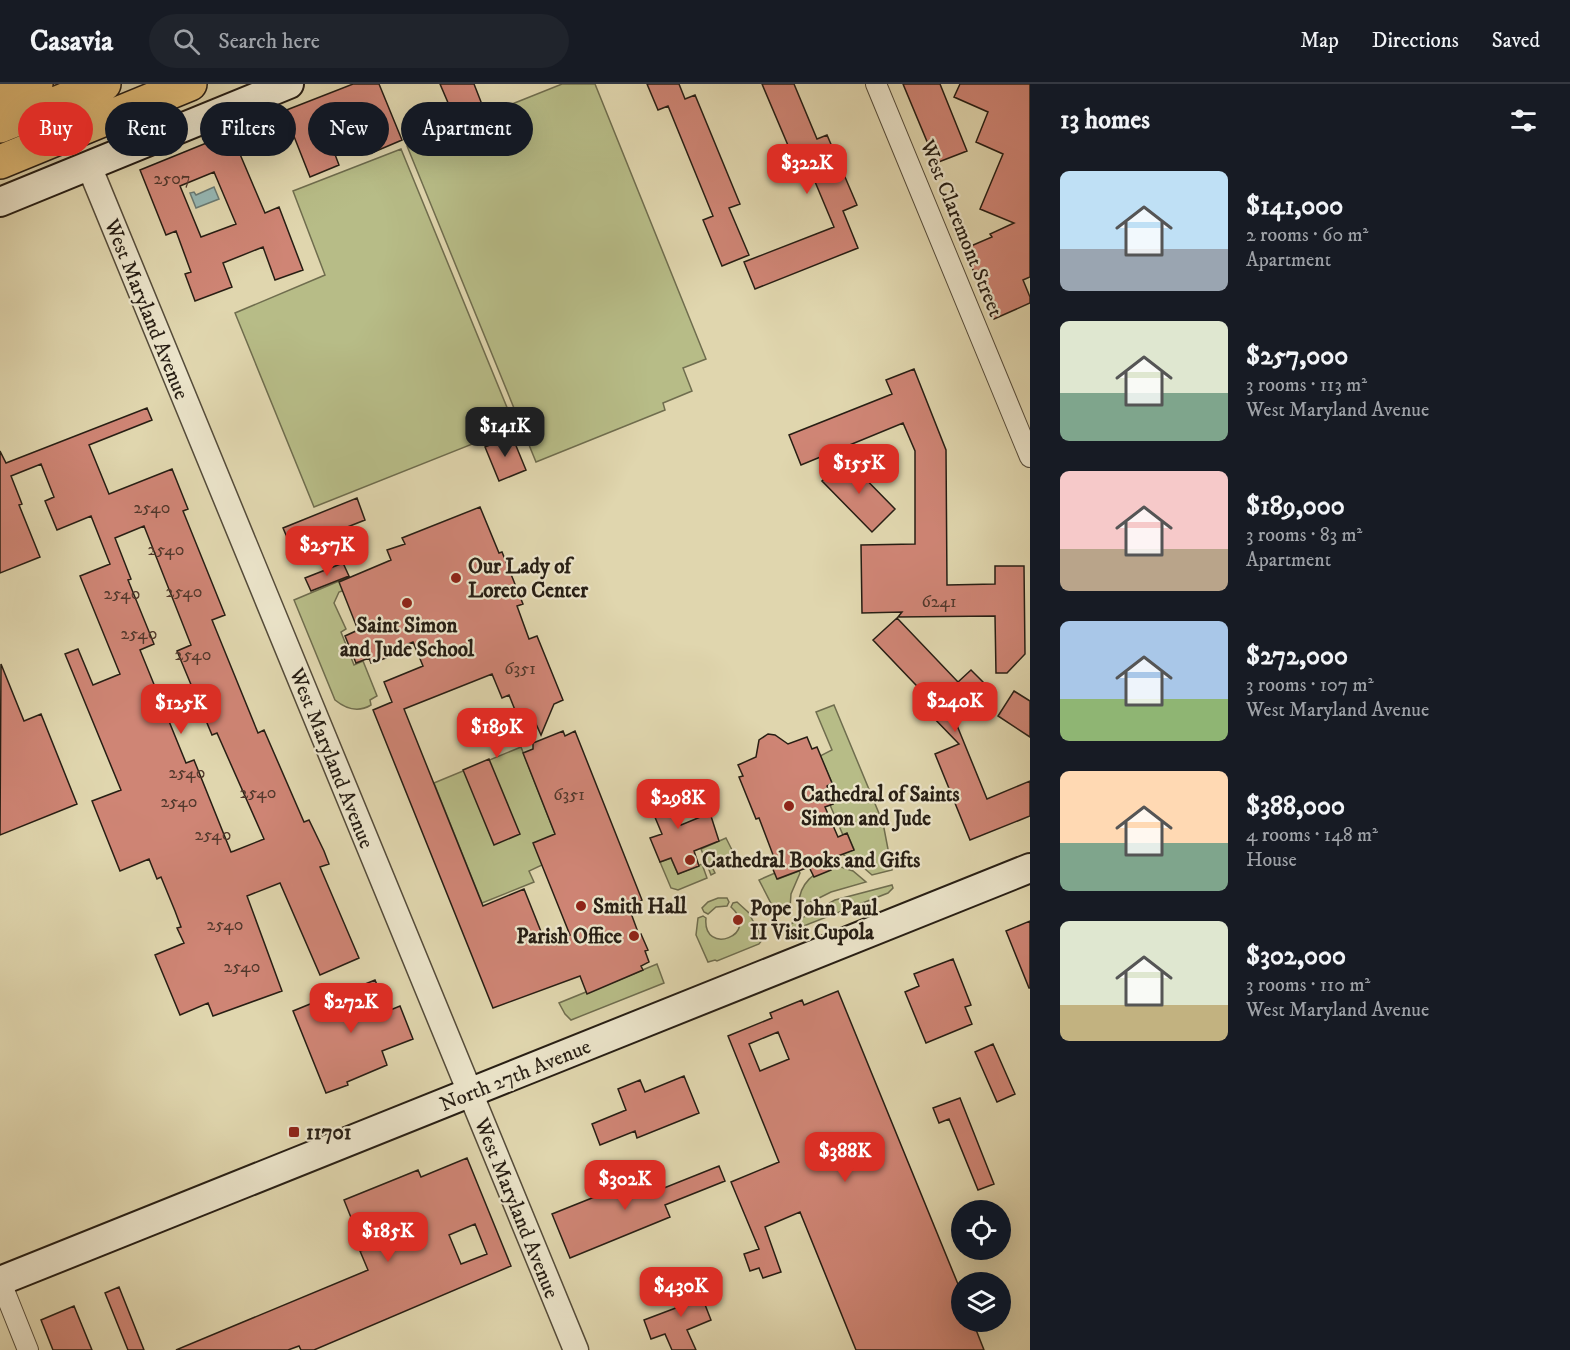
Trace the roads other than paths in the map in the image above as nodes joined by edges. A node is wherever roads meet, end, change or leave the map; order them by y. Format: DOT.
graph roads {
  1 [pos="36,84"];
  2 [pos="104,84"];
  3 [pos="141,84"];
  4 [pos="190,84"];
  5 [pos="289,84"];
  6 [pos="876,84"];
  7 [pos="0,99"];
  8 [pos="0,126"];
  9 [pos="0,142"];
  10 [pos="0,162"];
  11 [pos="89,166"];
  12 [pos="0,202"];
  13 [pos="1030,458"];
  14 [pos="1030,868"];
  15 [pos="470,1094"];
  16 [pos="0,1281"];
  17 [pos="28,1350"];
  18 [pos="576,1350"];
  1 -- 7 [label="highway"];
  2 -- 8 [label="highway"];
  3 -- 9 [label="highway"];
  4 -- 10 [label="highway"];
  5 -- 11 [label="main road"];
  6 -- 13 [label="street, West Claremont Street"];
  11 -- 12 [label="main road"];
  11 -- 15 [label="street, West Maryland Avenue"];
  14 -- 15 [label="main road, North 27th Avenue"];
  15 -- 16 [label="main road, North 27th Avenue"];
  15 -- 18 [label="street, West Maryland Avenue"];
  16 -- 17 [label="street"];
}
